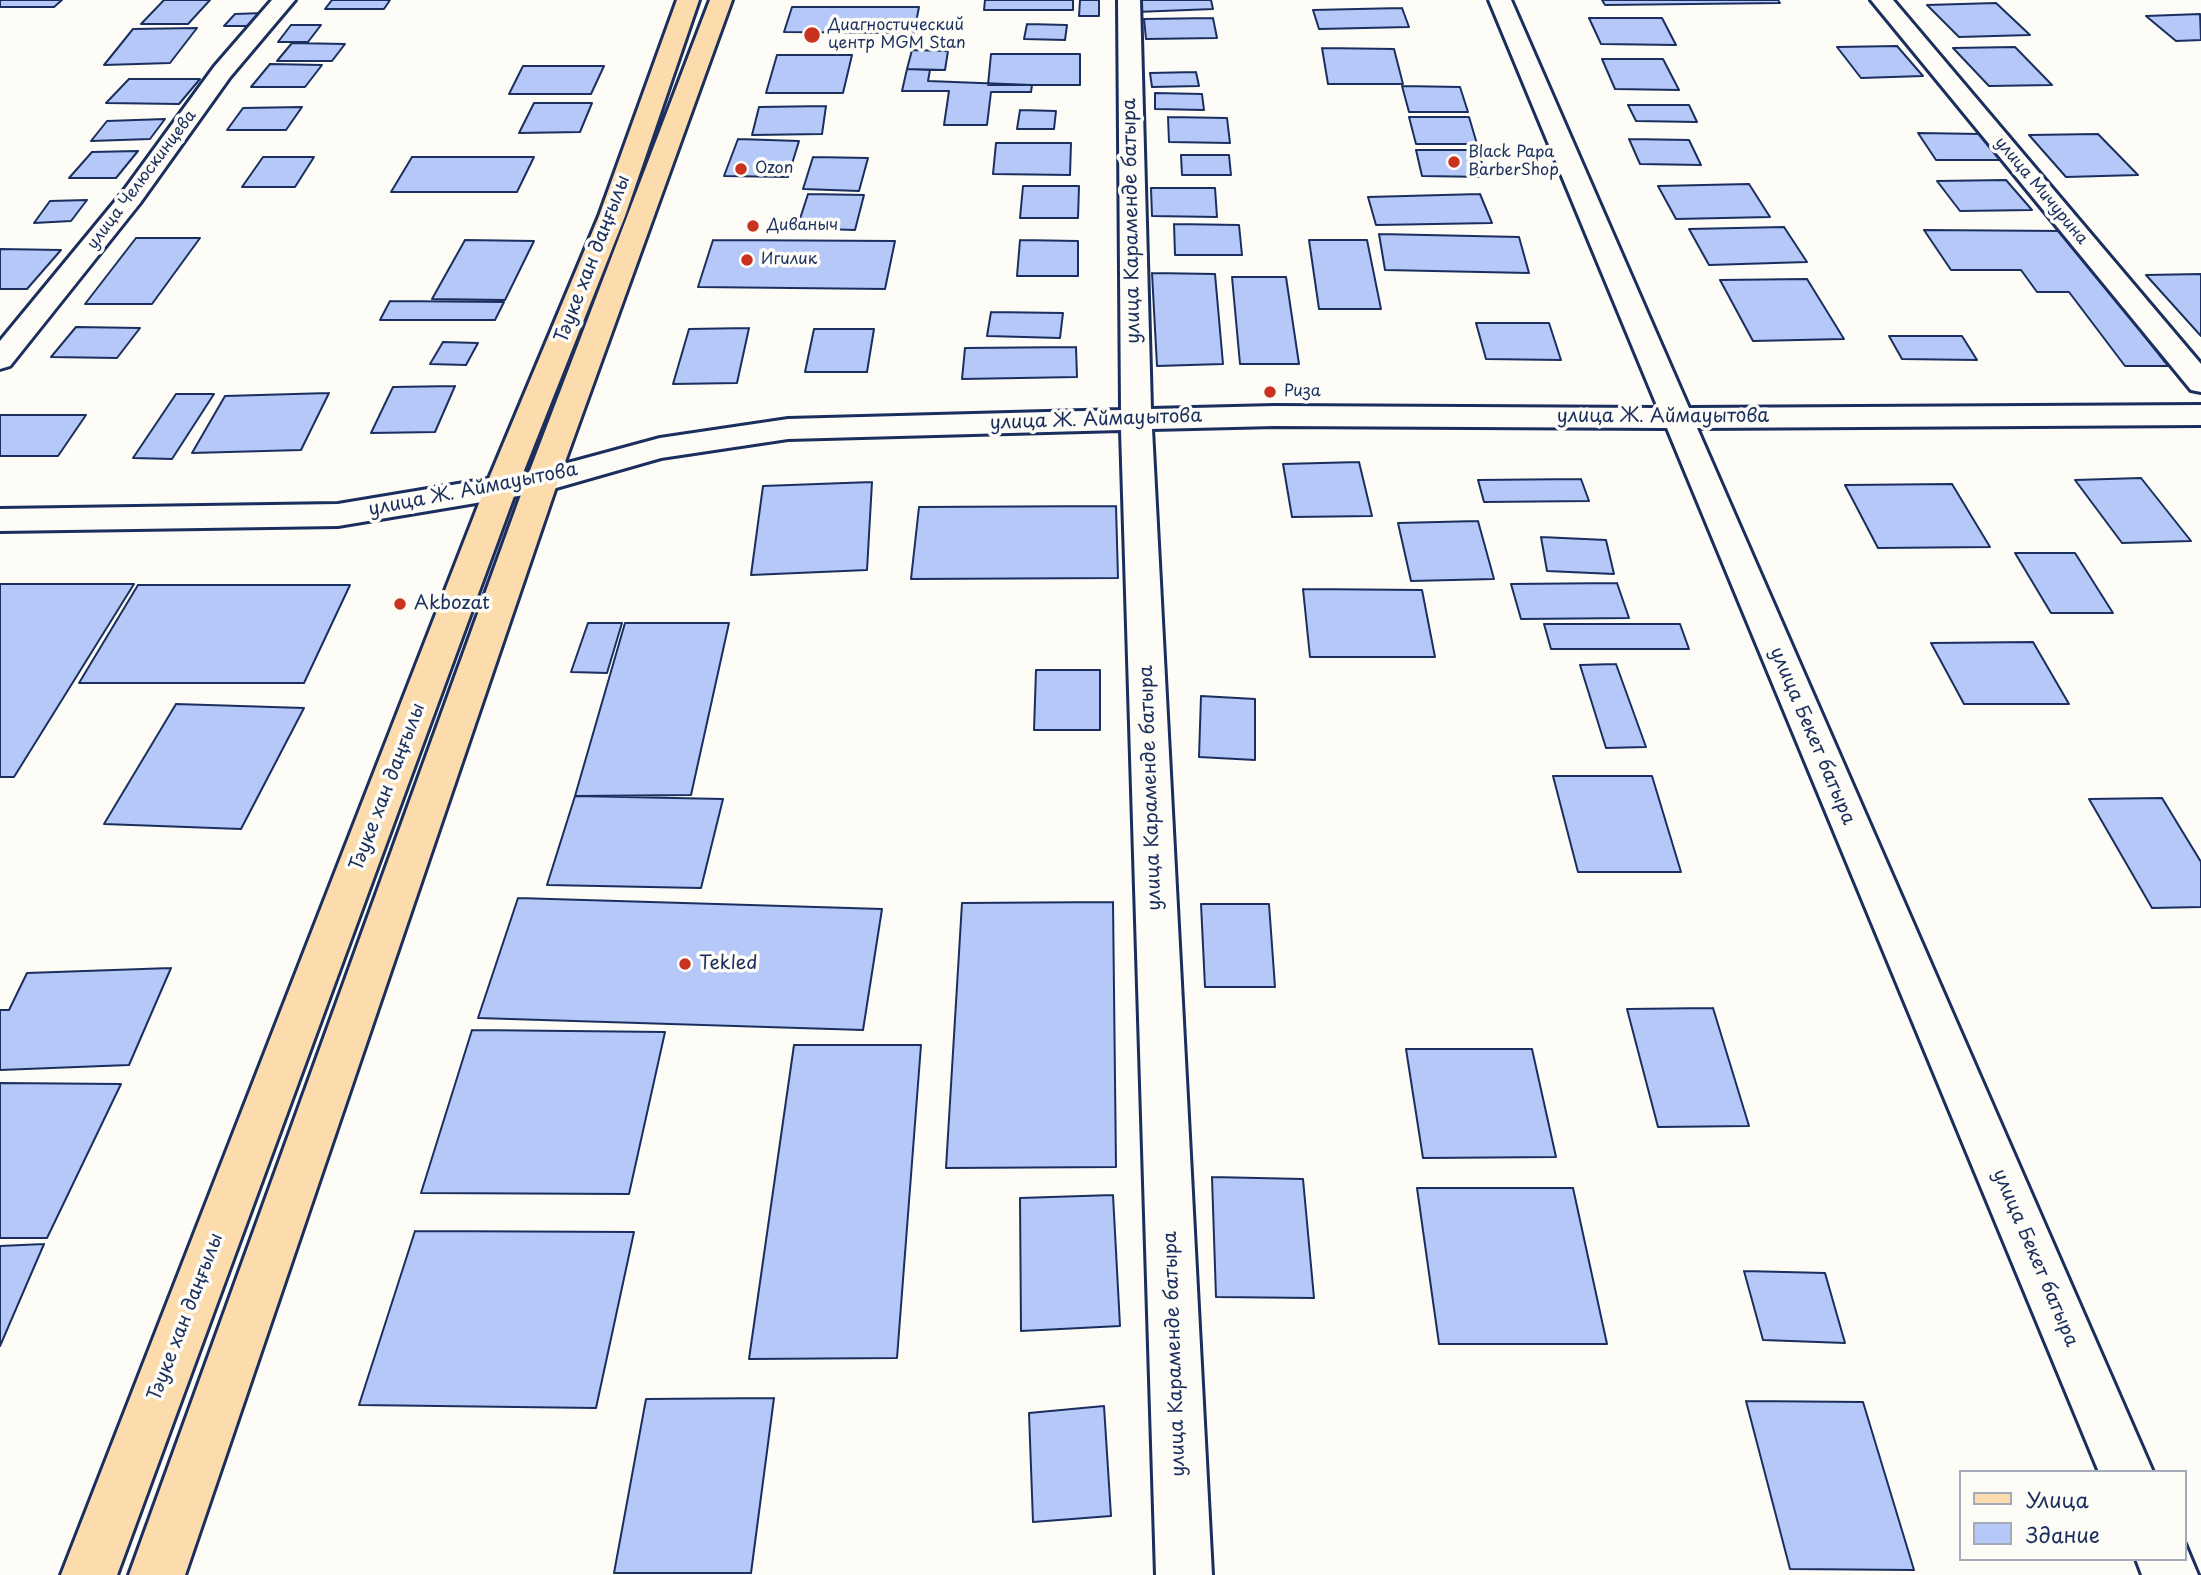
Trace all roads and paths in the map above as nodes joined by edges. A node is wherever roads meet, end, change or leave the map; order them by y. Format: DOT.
graph roads {
  1 [pos="284,0"];
  2 [pos="688,0"];
  3 [pos="720,0"];
  4 [pos="1129,0"];
  5 [pos="1500,0"];
  6 [pos="1882,0"];
  7 [pos="0,360"];
  8 [pos="2201,383"];
  9 [pos="2201,415"];
  10 [pos="1676,418"];
  11 [pos="1136,419"];
  12 [pos="542,481"];
  13 [pos="501,488"];
  14 [pos="0,520"];
  15 [pos="2125,1470"];
  16 [pos="89,1575"];
  17 [pos="157,1575"];
  18 [pos="1184,1575"];
  1 -- 7 [label="street, улица Челюскинцева"];
  2 -- 13 [label="main road, Тәуке хан даңғылы"];
  3 -- 12 [label="main road, Тәуке хан даңғылы"];
  4 -- 11 [label="street, улица Караменде батыра"];
  5 -- 10 [label="street, улица Бекет батыра"];
  6 -- 8 [label="street, улица Мичурина"];
  9 -- 10 [label="street, улица Ж. Аймауытова"];
  10 -- 11 [label="street, улица Ж. Аймауытова"];
  10 -- 15 [label="street, улица Бекет батыра"];
  11 -- 12 [label="street, улица Ж. Аймауытова"];
  11 -- 18 [label="street, улица Караменде батыра"];
  12 -- 13 [label="street, улица Ж. Аймауытова"];
  12 -- 17 [label="main road, Тәуке хан даңғылы"];
  13 -- 14 [label="street, улица Ж. Аймауытова"];
  13 -- 16 [label="main road, Тәуке хан даңғылы"];
}
